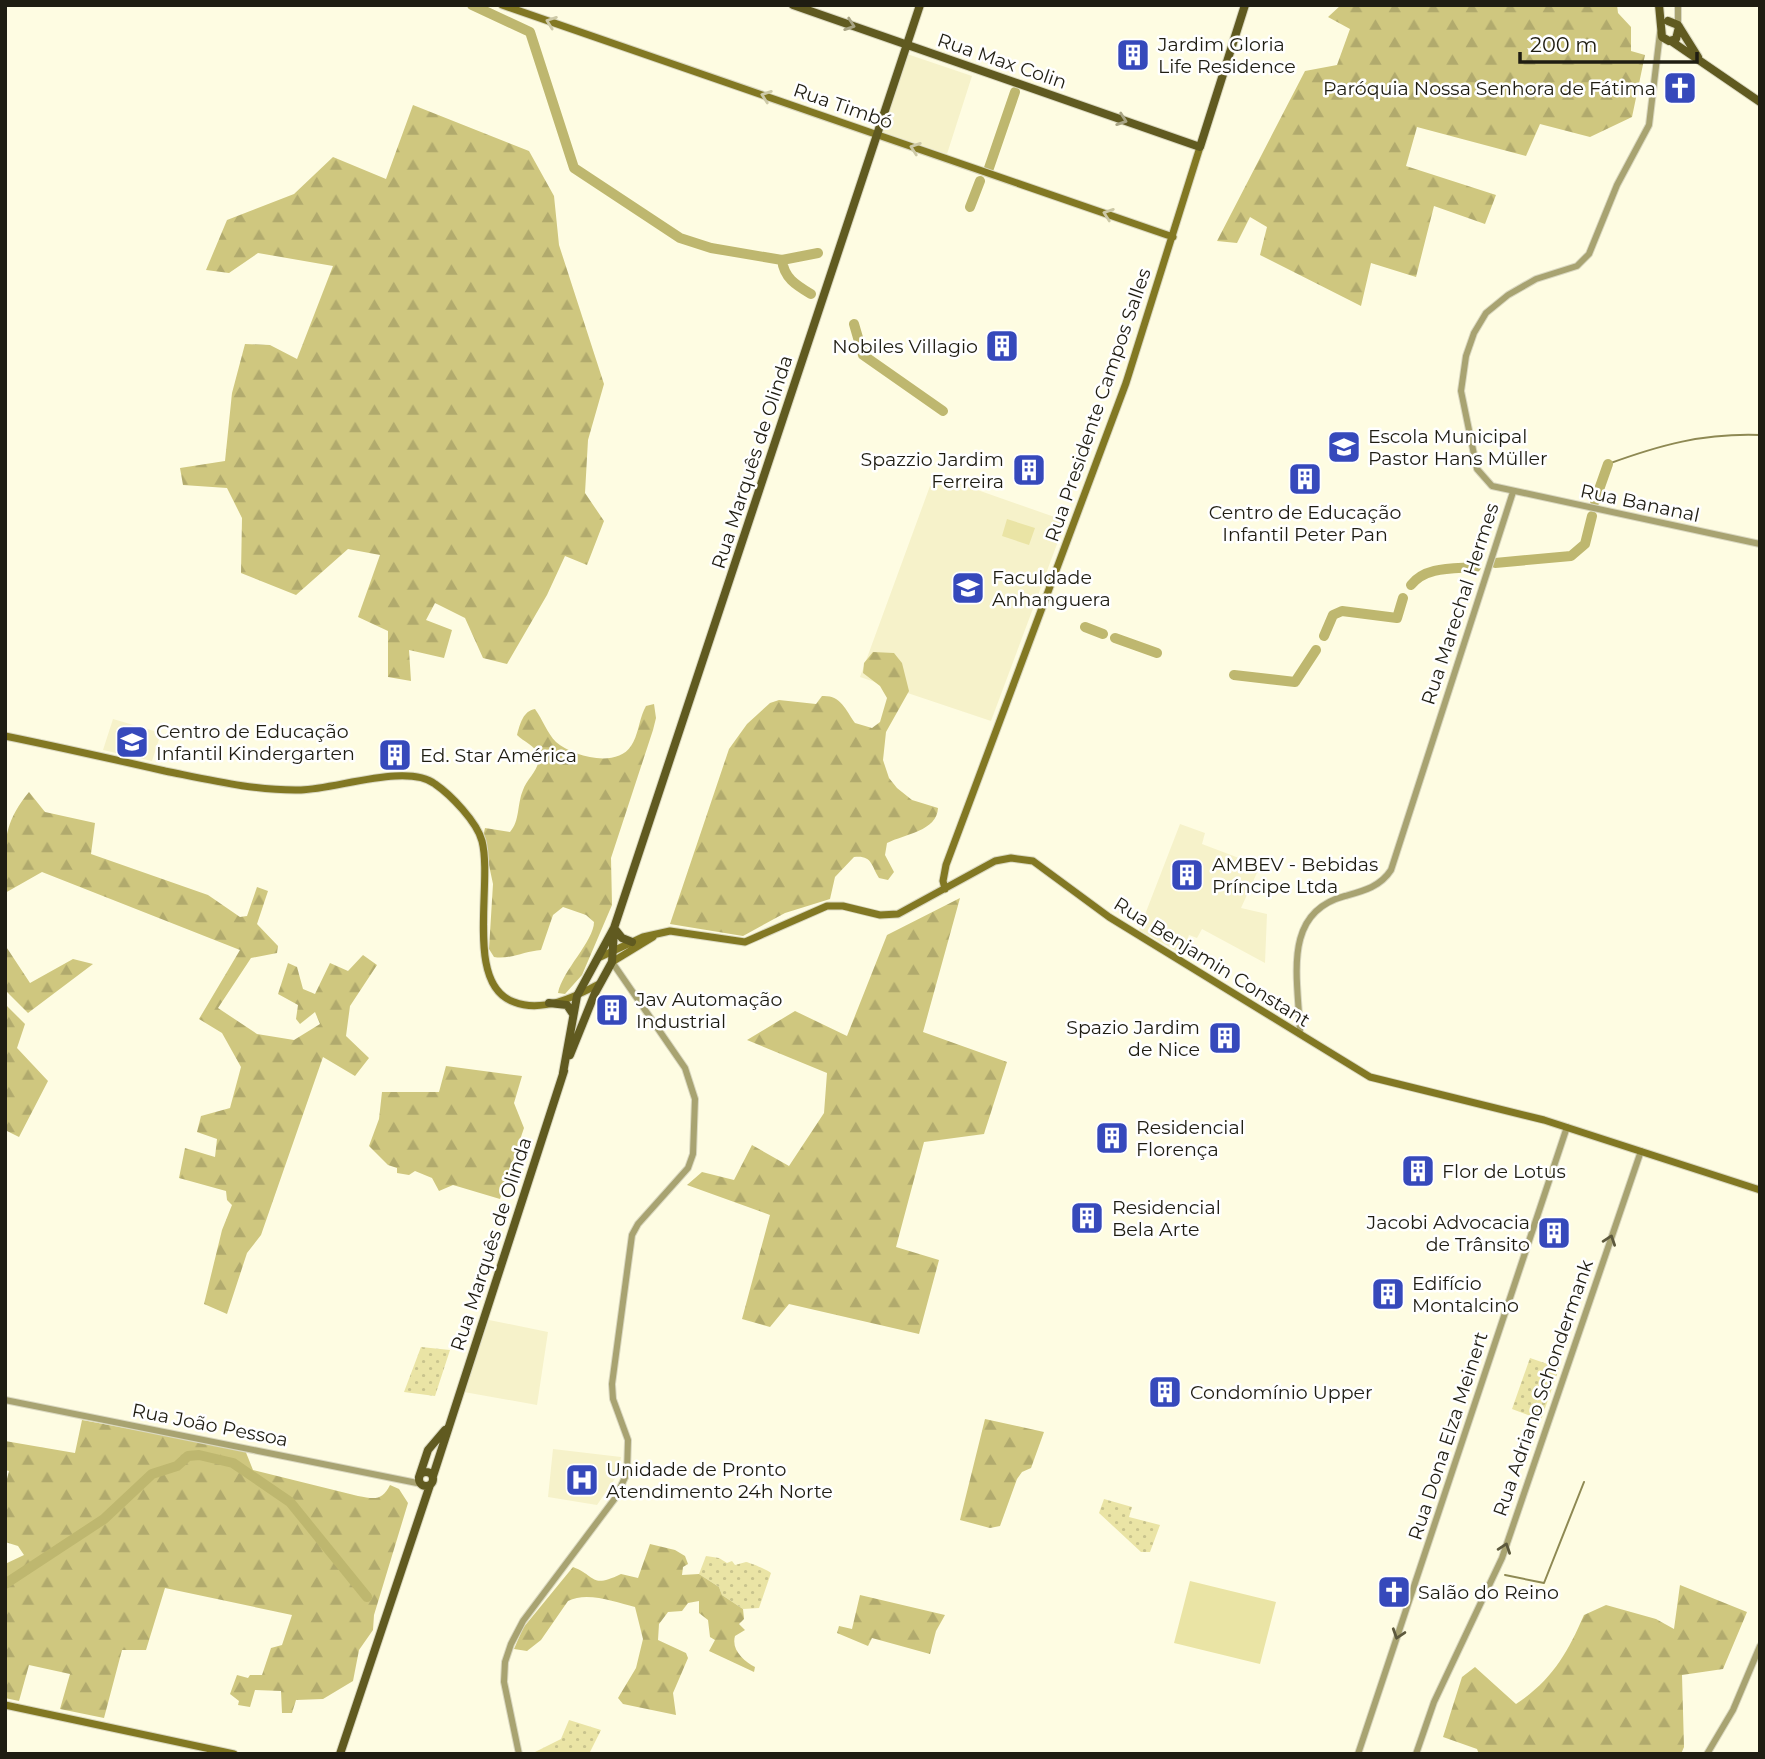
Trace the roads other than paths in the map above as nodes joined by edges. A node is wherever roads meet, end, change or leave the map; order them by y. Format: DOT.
graph roads {
  1 [pos="502,5"];
  2 [pos="793,5"];
  3 [pos="919,5"];
  4 [pos="1245,5"];
  5 [pos="1660,5"];
  6 [pos="1676,5"];
  7 [pos="1673,24"];
  8 [pos="1660,30"];
  9 [pos="1670,41"];
  10 [pos="906,45"];
  11 [pos="1656,61"];
  12 [pos="1702,62"];
  13 [pos="1760,102"];
  14 [pos="877,135"];
  15 [pos="1200,147"];
  16 [pos="1173,237"];
  17 [pos="1513,492"];
  18 [pos="1760,544"];
  19 [pos="5,736"];
  20 [pos="945,890"];
  21 [pos="614,928"];
  22 [pos="662,932"];
  23 [pos="632,942"];
  24 [pos="614,952"];
  25 [pos="598,958"];
  26 [pos="612,962"];
  27 [pos="607,975"];
  28 [pos="623,978"];
  29 [pos="585,979"];
  30 [pos="599,984"];
  31 [pos="577,996"];
  32 [pos="549,1003"];
  33 [pos="573,1014"];
  34 [pos="1300,1034"];
  35 [pos="563,1073"];
  36 [pos="1567,1128"];
  37 [pos="1641,1151"];
  38 [pos="1760,1190"];
  39 [pos="5,1400"];
  40 [pos="449,1425"];
  41 [pos="434,1443"];
  42 [pos="440,1454"];
  43 [pos="433,1476"];
  44 [pos="424,1482"];
  45 [pos="1760,1646"];
  46 [pos="5,1705"];
  47 [pos="234,1754"];
  48 [pos="340,1754"];
  49 [pos="519,1754"];
  50 [pos="1358,1754"];
  51 [pos="1416,1754"];
  52 [pos="1707,1754"];
  14 -- 1 [label="main road, Rua Timbó, one-way"];
  2 -- 10 [label="main road, Rua Max Colin, one-way"];
  3 -- 10 [label="main road, Rua Marquês de Olinda"];
  4 -- 15 [label="main road, Rua Presidente Campos Salles"];
  5 -- 7 [label="main road"];
  5 -- 8 [label="main road"];
  6 -- 7 [label="street"];
  7 -- 8 [label="main road"];
  7 -- 9 [label="main road"];
  7 -- 12 [label="main road"];
  8 -- 9 [label="main road"];
  8 -- 11 [label="street, Rua Marechal Hermes"];
  9 -- 11 [label="street, Rua Marechal Hermes"];
  9 -- 12 [label="main road"];
  10 -- 14 [label="main road, Rua Marquês de Olinda"];
  10 -- 15 [label="main road, Rua Max Colin, one-way"];
  11 -- 17 [label="street, Rua Marechal Hermes"];
  12 -- 13 [label="main road"];
  16 -- 14 [label="main road, Rua Timbó, one-way"];
  14 -- 21 [label="main road, Rua Marquês de Olinda"];
  15 -- 16 [label="main road, Rua Presidente Campos Salles"];
  16 -- 20 [label="main road, Rua Presidente Campos Salles"];
  17 -- 18 [label="street, Rua Bananal"];
  17 -- 34 [label="street, Rua Marechal Hermes"];
  19 -- 32 [label="main road"];
  20 -- 22 [label="main road, Rua Benjamin Constant"];
  20 -- 34 [label="main road, Rua Benjamin Constant"];
  21 -- 23 [label="main road"];
  21 -- 24 [label="main road, Rua Marquês de Olinda"];
  21 -- 25 [label="main road, Rua Marquês de Olinda"];
  22 -- 23 [label="main road, Rua Benjamin Constant"];
  22 -- 26 [label="main road"];
  23 -- 24 [label="main road, Rua Benjamin Constant"];
  24 -- 25 [label="main road, Rua Benjamin Constant"];
  24 -- 26 [label="main road, Rua Marquês de Olinda"];
  25 -- 26 [label="main road"];
  25 -- 29 [label="main road, Rua Marquês de Olinda"];
  26 -- 27 [label="main road, Rua Marquês de Olinda"];
  26 -- 28 [label="street"];
  27 -- 28 [label="street"];
  27 -- 30 [label="main road, Rua Marquês de Olinda"];
  28 -- 49 [label="street"];
  29 -- 30 [label="main road"];
  29 -- 31 [label="main road, Rua Marquês de Olinda"];
  29 -- 32 [label="main road"];
  30 -- 31 [label="main road"];
  30 -- 35 [label="main road, Rua Marquês de Olinda"];
  31 -- 32 [label="main road"];
  31 -- 33 [label="main road, Rua Marquês de Olinda"];
  32 -- 33 [label="main road"];
  33 -- 35 [label="main road, Rua Marquês de Olinda"];
  34 -- 36 [label="main road, Rua Benjamin Constant"];
  35 -- 40 [label="main road, Rua Marquês de Olinda"];
  36 -- 37 [label="main road, Rua Benjamin Constant"];
  36 -- 50 [label="street, Rua Dona Elza Meinert, one-way"];
  37 -- 38 [label="main road, Rua Benjamin Constant"];
  51 -- 37 [label="street, Rua Adriano Schondermank, one-way"];
  39 -- 44 [label="street, Rua João Pessoa"];
  40 -- 41 [label="main road, Rua Marquês de Olinda"];
  40 -- 42 [label="main road, Rua Marquês de Olinda"];
  41 -- 42 [label="main road"];
  41 -- 44 [label="main road, Rua Marquês de Olinda"];
  42 -- 43 [label="main road, Rua Marquês de Olinda"];
  43 -- 44 [label="main road, Rua Marquês de Olinda"];
  43 -- 44 [label="main road"];
  44 -- 48 [label="main road"];
  45 -- 52 [label="street"];
  46 -- 47 [label="main road"];
}
